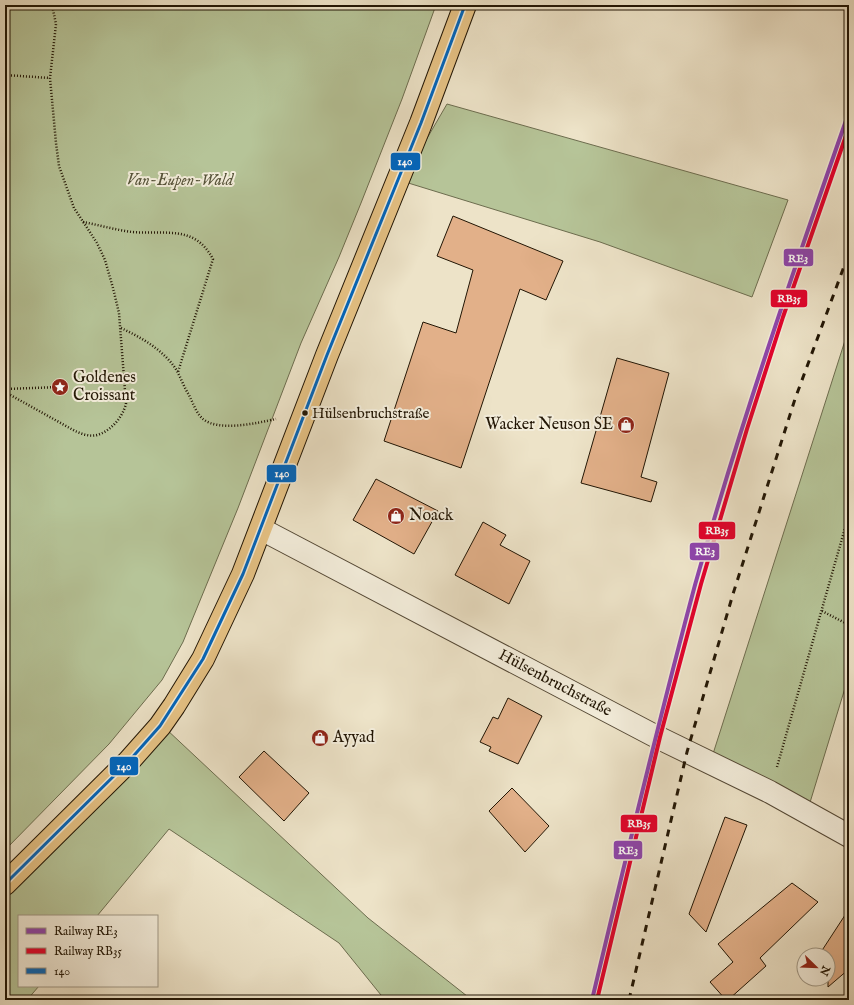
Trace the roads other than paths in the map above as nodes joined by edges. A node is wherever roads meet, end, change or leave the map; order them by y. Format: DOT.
graph roads {
  1 [pos="465,5"];
  2 [pos="261,529"];
  3 [pos="849,836"];
  4 [pos="5,884"];
  1 -- 2 [label="main road"];
  2 -- 3 [label="street, Hülsenbruchstraße"];
  2 -- 4 [label="main road"];
}
